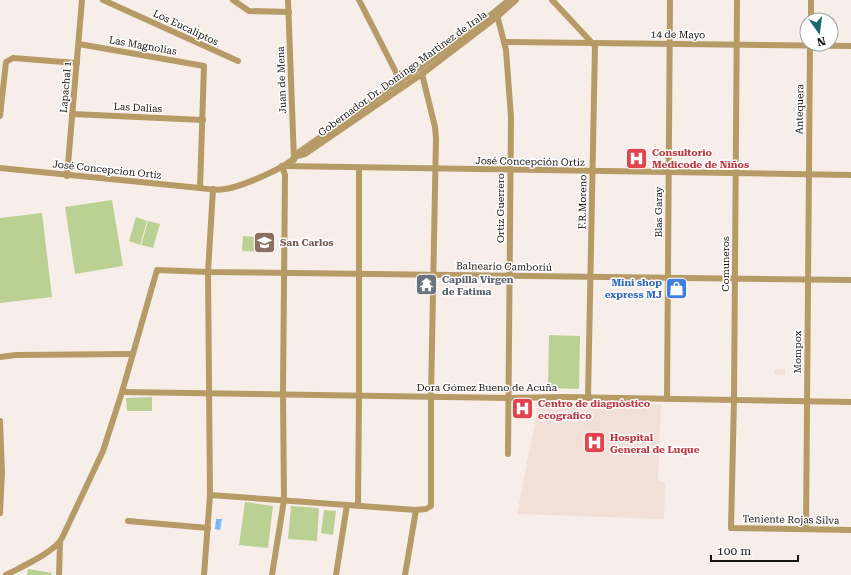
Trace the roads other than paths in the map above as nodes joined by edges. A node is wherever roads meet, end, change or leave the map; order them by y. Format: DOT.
graph roads {
  1 [pos="82,0"];
  2 [pos="103,0"];
  3 [pos="233,0"];
  4 [pos="288,0"];
  5 [pos="359,0"];
  6 [pos="509,0"];
  7 [pos="516,0"];
  8 [pos="552,0"];
  9 [pos="670,0"];
  10 [pos="737,0"];
  11 [pos="811,0"];
  12 [pos="289,12"];
  13 [pos="811,12"];
  14 [pos="497,14"];
  15 [pos="504,42"];
  16 [pos="594,43"];
  17 [pos="79,44"];
  18 [pos="670,44"];
  19 [pos="736,44"];
  20 [pos="799,45"];
  21 [pos="839,46"];
  22 [pos="851,46"];
  23 [pos="810,52"];
  24 [pos="238,62"];
  25 [pos="77,63"];
  26 [pos="422,74"];
  27 [pos="402,84"];
  28 [pos="72,114"];
  29 [pos="0,116"];
  30 [pos="203,120"];
  31 [pos="296,157"];
  32 [pos="282,166"];
  33 [pos="0,168"];
  34 [pos="305,168"];
  35 [pos="359,168"];
  36 [pos="436,169"];
  37 [pos="510,170"];
  38 [pos="593,172"];
  39 [pos="668,172"];
  40 [pos="736,173"];
  41 [pos="808,174"];
  42 [pos="851,175"];
  43 [pos="67,176"];
  44 [pos="200,188"];
  45 [pos="212,189"];
  46 [pos="208,272"];
  47 [pos="283,273"];
  48 [pos="359,274"];
  49 [pos="434,275"];
  50 [pos="509,276"];
  51 [pos="591,277"];
  52 [pos="668,278"];
  53 [pos="735,278"];
  54 [pos="808,279"];
  55 [pos="851,280"];
  56 [pos="132,354"];
  57 [pos="0,357"];
  58 [pos="122,392"];
  59 [pos="209,393"];
  60 [pos="283,394"];
  61 [pos="359,395"];
  62 [pos="432,396"];
  63 [pos="508,398"];
  64 [pos="588,398"];
  65 [pos="667,399"];
  66 [pos="734,400"];
  67 [pos="807,401"];
  68 [pos="851,402"];
  69 [pos="0,422"];
  70 [pos="0,428"];
  71 [pos="508,454"];
  72 [pos="210,495"];
  73 [pos="284,500"];
  74 [pos="347,505"];
  75 [pos="358,506"];
  76 [pos="416,510"];
  77 [pos="0,513"];
  78 [pos="128,521"];
  79 [pos="208,528"];
  80 [pos="731,528"];
  81 [pos="806,529"];
  82 [pos="851,530"];
  83 [pos="60,543"];
  84 [pos="6,575"];
  85 [pos="59,575"];
  86 [pos="204,575"];
  87 [pos="272,575"];
  88 [pos="336,575"];
  89 [pos="405,575"];
  1 -- 17 [label="street, Lapachal 1"];
  2 -- 24 [label="street, Los Eucaliptos"];
  3 -- 12 [label="street"];
  4 -- 12 [label="street, Juan de Mena"];
  5 -- 27 [label="street"];
  6 -- 14 [label="street, Gobernador Dr. Domingo Martinez de Irala"];
  7 -- 14 [label="street, Gobernador Dr. Domingo Martinez de Irala"];
  8 -- 16 [label="street"];
  9 -- 18 [label="street, Blas Garay"];
  10 -- 19 [label="street, Comuneros"];
  11 -- 13 [label="street"];
  12 -- 31 [label="street, Juan de Mena"];
  14 -- 15 [label="street, Ortiz Guerrero"];
  14 -- 26 [label="street, Gobernador Dr. Domingo Martinez de Irala"];
  14 -- 27 [label="street, Gobernador Dr. Domingo Martinez de Irala"];
  15 -- 16 [label="street, 14 de Mayo"];
  15 -- 37 [label="street, Ortiz Guerrero"];
  16 -- 18 [label="street, 14 de Mayo"];
  16 -- 38 [label="street, F.R.Moreno"];
  17 -- 25 [label="street, Lapachal 1"];
  17 -- 30 [label="street, Las Magnolias"];
  18 -- 19 [label="street, 14 de Mayo"];
  18 -- 39 [label="street, Blas Garay"];
  19 -- 20 [label="street, 14 de Mayo"];
  19 -- 40 [label="street, Comuneros"];
  21 -- 22 [label="street, 14 de Mayo"];
  23 -- 41 [label="street, Antequera"];
  25 -- 28 [label="street, Lapachal 1"];
  25 -- 29 [label="street"];
  26 -- 27 [label="street, Gobernador Dr. Domingo Martinez de Irala"];
  26 -- 36 [label="street"];
  27 -- 31 [label="street, Gobernador Dr. Domingo Martinez de Irala"];
  28 -- 30 [label="street, Las Dalias"];
  28 -- 43 [label="street, Lapachal 1"];
  30 -- 44 [label="street"];
  31 -- 32 [label="street, Gobernador Dr. Domingo Martinez de Irala"];
  31 -- 34 [label="street"];
  32 -- 34 [label="street, José Concepción Ortiz"];
  32 -- 45 [label="street"];
  32 -- 47 [label="street"];
  33 -- 43 [label="street, José Concepcion Ortiz"];
  34 -- 35 [label="street, José Concepción Ortiz"];
  35 -- 36 [label="street, José Concepción Ortiz"];
  35 -- 48 [label="street"];
  36 -- 37 [label="street, José Concepción Ortiz"];
  36 -- 49 [label="street"];
  37 -- 38 [label="street, José Concepción Ortiz"];
  37 -- 50 [label="street, Ortiz Guerrero"];
  38 -- 39 [label="street, José Concepción Ortiz"];
  38 -- 51 [label="street, F.R.Moreno"];
  39 -- 40 [label="street, José Concepción Ortiz"];
  39 -- 52 [label="street, Blas Garay"];
  40 -- 41 [label="street, José Concepción Ortiz"];
  40 -- 53 [label="street, Comuneros"];
  41 -- 42 [label="street, José Concepción Ortiz"];
  41 -- 54 [label="street, Mompox"];
  43 -- 44 [label="street, José Concepcion Ortiz"];
  44 -- 45 [label="street, José Concepcion Ortiz"];
  45 -- 46 [label="street"];
  46 -- 47 [label="street, Balneario Camboriú"];
  46 -- 56 [label="street, Balneario Camboriú"];
  46 -- 59 [label="street"];
  47 -- 48 [label="street, Balneario Camboriú"];
  47 -- 60 [label="street"];
  48 -- 49 [label="street, Balneario Camboriú"];
  48 -- 61 [label="street"];
  49 -- 50 [label="street, Balneario Camboriú"];
  49 -- 62 [label="street"];
  50 -- 51 [label="street, Balneario Camboriú"];
  50 -- 63 [label="street, Ortiz Guerrero"];
  51 -- 52 [label="street, Balneario Camboriú"];
  51 -- 64 [label="street, F.R.Moreno"];
  52 -- 53 [label="street, Balneario Camboriú"];
  52 -- 65 [label="street, Blas Garay"];
  53 -- 54 [label="street, Balneario Camboriú"];
  53 -- 66 [label="street, Comuneros"];
  54 -- 55 [label="street, Balneario Camboriú"];
  54 -- 67 [label="street, Mompox"];
  56 -- 57 [label="street"];
  56 -- 58 [label="street"];
  58 -- 59 [label="street, Dora Gómez Bueno de Acuña"];
  58 -- 83 [label="street"];
  59 -- 60 [label="street, Dora Gómez Bueno de Acuña"];
  59 -- 72 [label="street"];
  60 -- 61 [label="street, Dora Gómez Bueno de Acuña"];
  60 -- 73 [label="street"];
  61 -- 62 [label="street, Dora Gómez Bueno de Acuña"];
  61 -- 75 [label="street"];
  62 -- 63 [label="street, Dora Gómez Bueno de Acuña"];
  62 -- 76 [label="street"];
  63 -- 64 [label="street, Dora Gómez Bueno de Acuña"];
  63 -- 71 [label="street, Ortiz Guerrero"];
  64 -- 65 [label="street, Dora Gómez Bueno de Acuña"];
  65 -- 66 [label="street, Dora Gómez Bueno de Acuña"];
  66 -- 67 [label="street, Dora Gómez Bueno de Acuña"];
  66 -- 80 [label="street, Comuneros"];
  67 -- 68 [label="street, Dora Gómez Bueno de Acuña"];
  67 -- 81 [label="street, Mompox"];
  69 -- 70 [label="street"];
  70 -- 77 [label="street"];
  72 -- 73 [label="street"];
  72 -- 79 [label="street"];
  73 -- 74 [label="street"];
  73 -- 87 [label="street"];
  74 -- 75 [label="street"];
  74 -- 88 [label="street"];
  75 -- 76 [label="street"];
  76 -- 89 [label="street"];
  78 -- 79 [label="street"];
  79 -- 86 [label="street"];
  80 -- 81 [label="street, Teniente Rojas Silva"];
  81 -- 82 [label="street, Teniente Rojas Silva"];
  83 -- 84 [label="street"];
  83 -- 85 [label="street"];
}
